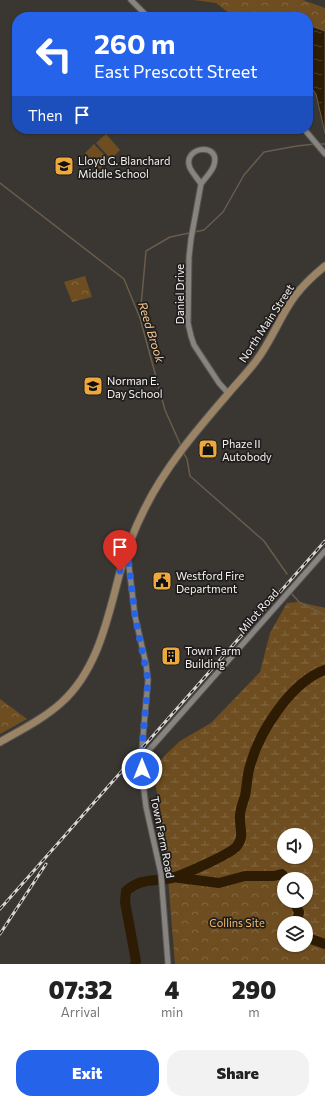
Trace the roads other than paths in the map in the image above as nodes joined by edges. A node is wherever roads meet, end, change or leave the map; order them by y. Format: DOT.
graph roads {
  1 [pos="131,0"];
  2 [pos="143,12"];
  3 [pos="308,134"];
  4 [pos="325,154"];
  5 [pos="201,184"];
  6 [pos="325,266"];
  7 [pos="228,393"];
  8 [pos="127,549"];
  9 [pos="325,550"];
  10 [pos="0,742"];
  11 [pos="142,758"];
  12 [pos="168,964"];
  1 -- 2 [label="street"];
  3 -- 4 [label="street"];
  5 -- 5 [label="street, Daniel Drive"];
  5 -- 7 [label="street, Daniel Drive"];
  6 -- 7 [label="main road, North Main Street"];
  7 -- 8 [label="main road, North Main Street"];
  8 -- 10 [label="main road, North Main Street"];
  8 -- 11 [label="street, Town Farm Road"];
  9 -- 11 [label="street, Milot Road"];
  11 -- 12 [label="street, Town Farm Road"];
}
